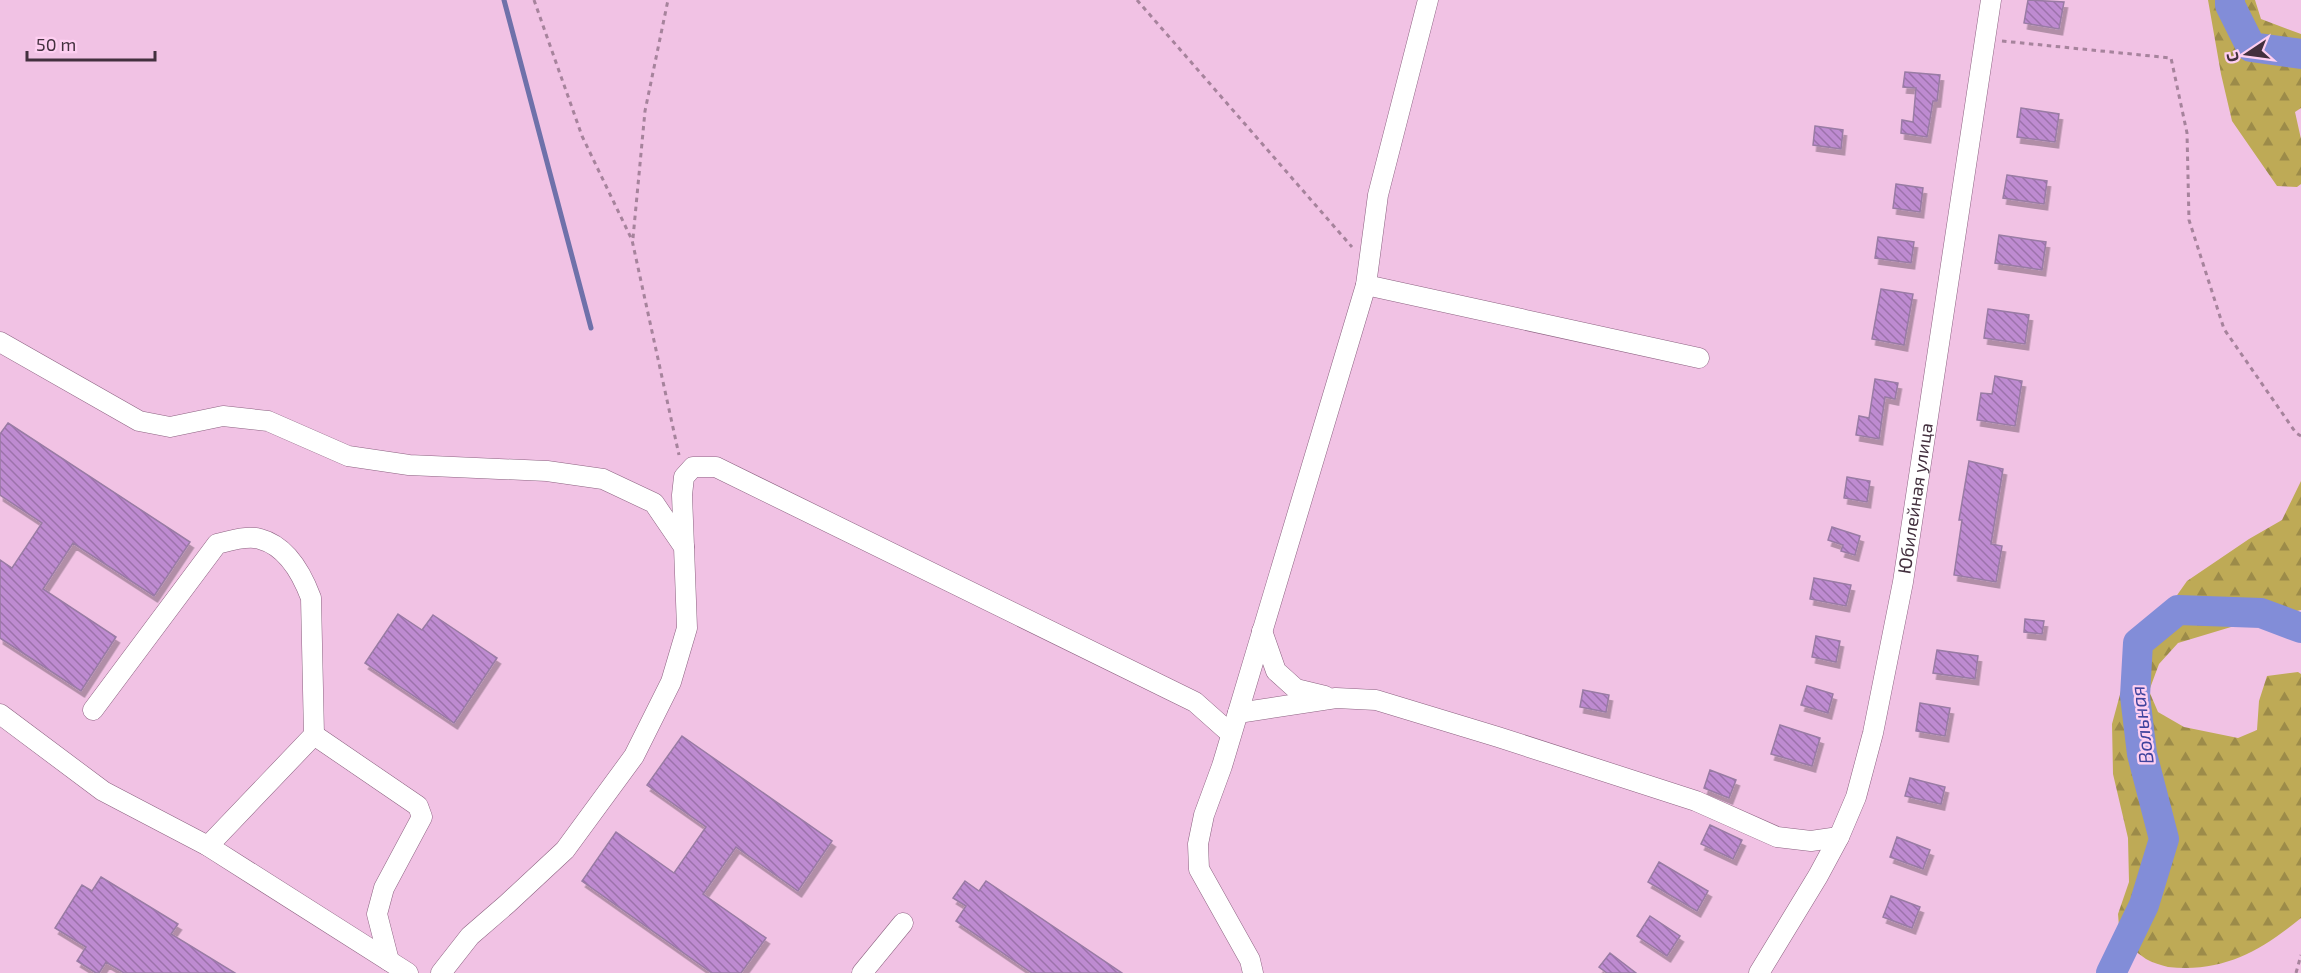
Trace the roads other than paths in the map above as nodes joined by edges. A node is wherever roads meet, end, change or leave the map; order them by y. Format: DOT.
graph roads {
  1 [pos="1428,0"];
  2 [pos="1991,0"];
  3 [pos="1366,285"];
  4 [pos="0,342"];
  5 [pos="1699,358"];
  6 [pos="684,547"];
  7 [pos="1262,631"];
  8 [pos="1336,698"];
  9 [pos="93,710"];
  10 [pos="1238,713"];
  11 [pos="0,714"];
  12 [pos="1231,734"];
  13 [pos="314,735"];
  14 [pos="1839,837"];
  15 [pos="208,846"];
  16 [pos="903,923"];
  17 [pos="389,961"];
  18 [pos="408,973"];
  19 [pos="441,973"];
  20 [pos="862,973"];
  21 [pos="1253,973"];
  22 [pos="1759,973"];
  1 -- 3 [label="street"];
  2 -- 14 [label="street, Юбилейная улица"];
  3 -- 5 [label="street"];
  3 -- 7 [label="street"];
  4 -- 6 [label="street"];
  6 -- 12 [label="street"];
  6 -- 19 [label="street"];
  7 -- 8 [label="street"];
  7 -- 10 [label="street"];
  8 -- 10 [label="street"];
  8 -- 14 [label="street"];
  9 -- 13 [label="street"];
  10 -- 12 [label="street"];
  11 -- 15 [label="street"];
  12 -- 21 [label="street"];
  13 -- 15 [label="street"];
  13 -- 17 [label="street"];
  14 -- 22 [label="street, Юбилейная улица"];
  15 -- 17 [label="street"];
  16 -- 20 [label="street"];
  17 -- 18 [label="street"];
}
